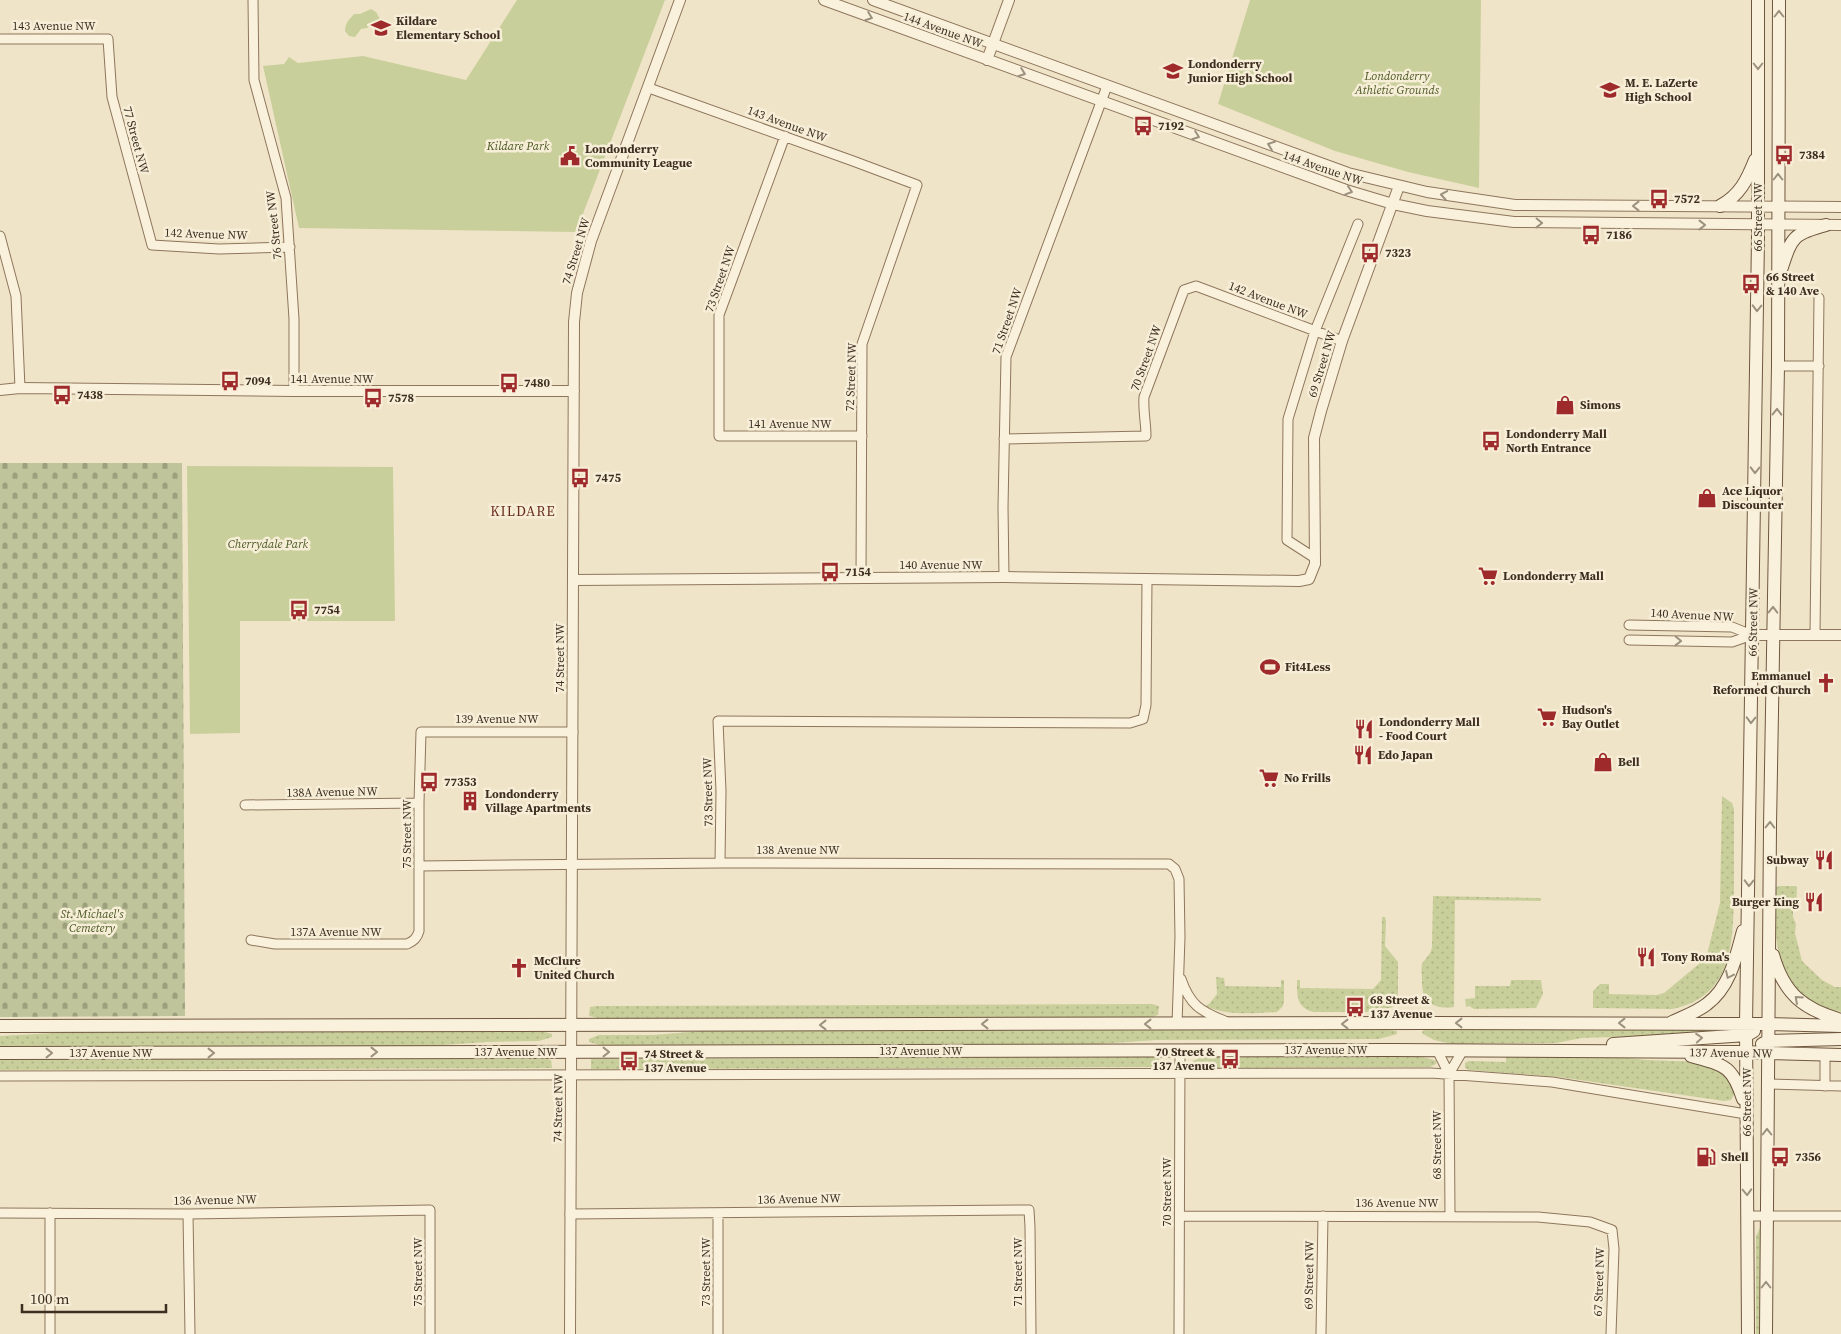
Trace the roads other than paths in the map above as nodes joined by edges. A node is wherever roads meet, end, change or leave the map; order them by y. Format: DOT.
graph roads {
  1 [pos="253,0"];
  2 [pos="680,0"];
  3 [pos="824,0"];
  4 [pos="873,0"];
  5 [pos="1009,0"];
  6 [pos="1758,0"];
  7 [pos="1779,0"];
  8 [pos="0,39"];
  9 [pos="108,39"];
  10 [pos="992,44"];
  11 [pos="987,60"];
  12 [pos="1107,86"];
  13 [pos="649,88"];
  14 [pos="1101,102"];
  15 [pos="785,136"];
  16 [pos="1758,153"];
  17 [pos="917,185"];
  18 [pos="1399,186"];
  19 [pos="1393,204"];
  20 [pos="1720,206"];
  21 [pos="1758,207"];
  22 [pos="1778,207"];
  23 [pos="1841,207"];
  24 [pos="1358,224"];
  25 [pos="1758,225"];
  26 [pos="1778,225"];
  27 [pos="1826,225"];
  28 [pos="1841,225"];
  29 [pos="0,236"];
  30 [pos="152,245"];
  31 [pos="290,247"];
  32 [pos="1778,281"];
  33 [pos="1184,290"];
  34 [pos="1820,298"];
  35 [pos="1315,331"];
  36 [pos="1342,341"];
  37 [pos="1778,366"];
  38 [pos="1819,366"];
  39 [pos="20,388"];
  40 [pos="0,390"];
  41 [pos="294,391"];
  42 [pos="574,391"];
  43 [pos="718,436"];
  44 [pos="862,436"];
  45 [pos="1004,439"];
  46 [pos="1315,558"];
  47 [pos="1004,577"];
  48 [pos="861,578"];
  49 [pos="1147,579"];
  50 [pos="1308,579"];
  51 [pos="573,580"];
  52 [pos="1629,625"];
  53 [pos="1752,635"];
  54 [pos="1815,635"];
  55 [pos="1841,635"];
  56 [pos="1773,636"];
  57 [pos="1629,640"];
  58 [pos="421,732"];
  59 [pos="573,732"];
  60 [pos="419,803"];
  61 [pos="245,806"];
  62 [pos="720,863"];
  63 [pos="573,864"];
  64 [pos="419,866"];
  65 [pos="1748,912"];
  66 [pos="418,936"];
  67 [pos="251,940"];
  68 [pos="1769,943"];
  69 [pos="1178,972"];
  70 [pos="1841,1020"];
  71 [pos="1671,1023"];
  72 [pos="1176,1024"];
  73 [pos="1235,1024"];
  74 [pos="1768,1024"];
  75 [pos="573,1025"];
  76 [pos="0,1026"];
  77 [pos="1841,1026"];
  78 [pos="1746,1030"];
  79 [pos="1841,1039"];
  80 [pos="1768,1047"];
  81 [pos="1180,1050"];
  82 [pos="1438,1050"];
  83 [pos="1463,1050"];
  84 [pos="1563,1051"];
  85 [pos="573,1052"];
  86 [pos="1672,1052"];
  87 [pos="1747,1052"];
  88 [pos="0,1053"];
  89 [pos="1825,1055"];
  90 [pos="1841,1055"];
  91 [pos="571,1074"];
  92 [pos="1180,1074"];
  93 [pos="1449,1074"];
  94 [pos="0,1076"];
  95 [pos="1768,1084"];
  96 [pos="1825,1086"];
  97 [pos="1841,1086"];
  98 [pos="1746,1111"];
  99 [pos="430,1210"];
  100 [pos="1029,1210"];
  101 [pos="0,1213"];
  102 [pos="50,1213"];
  103 [pos="718,1213"];
  104 [pos="188,1214"];
  105 [pos="570,1214"];
  106 [pos="1180,1216"];
  107 [pos="1322,1216"];
  108 [pos="1450,1216"];
  109 [pos="1748,1216"];
  110 [pos="1766,1216"];
  111 [pos="1841,1216"];
  112 [pos="1612,1230"];
  113 [pos="718,1332"];
  114 [pos="50,1334"];
  115 [pos="190,1334"];
  116 [pos="430,1334"];
  117 [pos="570,1334"];
  118 [pos="1031,1334"];
  119 [pos="1178,1334"];
  120 [pos="1321,1334"];
  121 [pos="1611,1334"];
  122 [pos="1748,1334"];
  123 [pos="1766,1334"];
  1 -- 31 [label="street, 76 Street NW"];
  2 -- 13 [label="street, 74 Street NW"];
  3 -- 11 [label="street, 144 Avenue NW, one-way"];
  4 -- 10 [label="street, 144 Avenue NW"];
  5 -- 10 [label="street"];
  6 -- 16 [label="main road, 66 Street NW, one-way"];
  22 -- 7 [label="main road, 66 Street NW, one-way"];
  8 -- 9 [label="street, 143 Avenue NW"];
  9 -- 30 [label="street, 77 Street NW"];
  10 -- 11 [label="street"];
  10 -- 12 [label="street, 144 Avenue NW"];
  11 -- 14 [label="street, 144 Avenue NW, one-way"];
  12 -- 14 [label="street, 71 Street NW"];
  18 -- 12 [label="street, 144 Avenue NW, one-way"];
  13 -- 15 [label="street, 143 Avenue NW"];
  13 -- 42 [label="street, 74 Street NW"];
  14 -- 19 [label="street, 144 Avenue NW, one-way"];
  14 -- 45 [label="street, 71 Street NW"];
  15 -- 17 [label="street, 143 Avenue NW"];
  15 -- 43 [label="street, 73 Street NW"];
  16 -- 20 [label="main road"];
  16 -- 21 [label="main road, 66 Street NW"];
  17 -- 44 [label="street, 72 Street NW"];
  18 -- 19 [label="street, 69 Street NW"];
  20 -- 18 [label="street, 144 Avenue NW, one-way"];
  19 -- 25 [label="street, 144 Avenue NW, one-way"];
  19 -- 36 [label="street, 69 Street NW"];
  20 -- 21 [label="street, 144 Avenue NW"];
  21 -- 22 [label="street, 144 Avenue NW"];
  21 -- 25 [label="main road, 66 Street NW"];
  22 -- 23 [label="street, 144 Avenue NW"];
  22 -- 26 [label="main road, 66 Street NW"];
  24 -- 35 [label="street, 69 Street NW"];
  25 -- 26 [label="street, 144 Avenue NW"];
  25 -- 53 [label="main road, 66 Street NW, one-way"];
  26 -- 27 [label="street, 144 Avenue NW"];
  26 -- 32 [label="main road, 66 Street NW"];
  27 -- 28 [label="street, 144 Avenue NW"];
  27 -- 32 [label="main road"];
  29 -- 39 [label="street"];
  30 -- 31 [label="street, 142 Avenue NW"];
  31 -- 41 [label="street, 76 Street NW"];
  32 -- 37 [label="main road, 66 Street NW"];
  33 -- 35 [label="street, 142 Avenue NW"];
  33 -- 45 [label="street, 70 Street NW"];
  34 -- 38 [label="street"];
  35 -- 36 [label="street, 142 Avenue NW"];
  35 -- 46 [label="street, 69 Street NW"];
  36 -- 46 [label="street, 69 Street NW"];
  37 -- 38 [label="street"];
  56 -- 37 [label="main road, 66 Street NW, one-way"];
  38 -- 54 [label="street"];
  39 -- 40 [label="street, 141 Avenue NW"];
  39 -- 41 [label="street, 141 Avenue NW"];
  41 -- 42 [label="street, 141 Avenue NW"];
  42 -- 51 [label="street, 74 Street NW"];
  43 -- 44 [label="street, 141 Avenue NW"];
  44 -- 48 [label="street, 72 Street NW"];
  45 -- 47 [label="street, 71 Street NW"];
  46 -- 50 [label="street, 69 Street NW"];
  47 -- 48 [label="street, 140 Avenue NW"];
  47 -- 49 [label="street, 140 Avenue NW"];
  48 -- 51 [label="street, 140 Avenue NW"];
  49 -- 50 [label="street, 140 Avenue NW"];
  49 -- 62 [label="street, 73 Street NW"];
  51 -- 59 [label="street, 74 Street NW"];
  52 -- 53 [label="street, 140 Avenue NW"];
  53 -- 56 [label="street, 140 Avenue NW"];
  57 -- 53 [label="street, 140 Avenue NW, one-way"];
  53 -- 65 [label="main road, 66 Street NW, one-way"];
  54 -- 55 [label="street, 140 Avenue NW"];
  54 -- 56 [label="street, 140 Avenue NW"];
  68 -- 56 [label="main road, 66 Street NW, one-way"];
  58 -- 59 [label="street, 139 Avenue NW"];
  58 -- 60 [label="street, 75 Street NW"];
  59 -- 63 [label="street, 74 Street NW"];
  60 -- 61 [label="street, 138A Avenue NW"];
  60 -- 64 [label="street, 75 Street NW"];
  62 -- 63 [label="street, 138 Avenue NW"];
  62 -- 69 [label="street, 138 Avenue NW"];
  63 -- 64 [label="street, 138 Avenue NW"];
  63 -- 75 [label="street, 74 Street NW"];
  64 -- 66 [label="street, 75 Street NW"];
  65 -- 71 [label="main road, one-way"];
  65 -- 78 [label="main road, 66 Street NW"];
  66 -- 67 [label="street, 137A Avenue NW"];
  70 -- 68 [label="main road, one-way"];
  68 -- 74 [label="main road, 66 Street NW"];
  69 -- 72 [label="street"];
  69 -- 73 [label="street"];
  71 -- 73 [label="main road, one-way"];
  71 -- 78 [label="main road"];
  72 -- 73 [label="main road"];
  72 -- 75 [label="main road, one-way"];
  74 -- 77 [label="main road"];
  74 -- 78 [label="main road"];
  74 -- 80 [label="main road, 66 Street NW"];
  75 -- 76 [label="main road"];
  75 -- 85 [label="street, 74 Street NW"];
  84 -- 78 [label="main road, one-way"];
  78 -- 87 [label="main road, 66 Street NW"];
  79 -- 80 [label="main road"];
  80 -- 87 [label="main road, 137 Avenue NW"];
  80 -- 89 [label="main road, 137 Avenue NW"];
  80 -- 95 [label="main road, 66 Street NW"];
  81 -- 82 [label="main road, 137 Avenue NW"];
  85 -- 81 [label="main road, 137 Avenue NW, one-way"];
  81 -- 92 [label="street, 70 Street NW"];
  82 -- 83 [label="main road, 137 Avenue NW"];
  82 -- 93 [label="street, 68 Street NW"];
  83 -- 84 [label="main road, 137 Avenue NW"];
  83 -- 93 [label="street"];
  84 -- 86 [label="main road, 137 Avenue NW"];
  88 -- 85 [label="main road, 137 Avenue NW, one-way"];
  85 -- 91 [label="street, 74 Street NW"];
  86 -- 87 [label="main road, 137 Avenue NW"];
  86 -- 98 [label="main road"];
  87 -- 98 [label="main road, 66 Street NW"];
  89 -- 90 [label="main road, 137 Avenue NW"];
  89 -- 96 [label="street"];
  91 -- 92 [label="street, 137 Avenue NW"];
  91 -- 94 [label="street, 137 Avenue NW"];
  91 -- 105 [label="street, 74 Street NW"];
  92 -- 93 [label="street, 137 Avenue NW"];
  92 -- 106 [label="street, 70 Street NW"];
  93 -- 98 [label="street, 137 Avenue NW"];
  93 -- 108 [label="street, 68 Street NW"];
  95 -- 96 [label="street"];
  110 -- 95 [label="main road, 66 Street NW, one-way"];
  96 -- 97 [label="street"];
  98 -- 109 [label="main road, 66 Street NW, one-way"];
  99 -- 104 [label="street, 136 Avenue NW"];
  99 -- 116 [label="street, 75 Street NW"];
  100 -- 103 [label="street, 136 Avenue NW"];
  100 -- 118 [label="street, 71 Street NW"];
  101 -- 102 [label="street, 136 Avenue NW"];
  102 -- 104 [label="street, 136 Avenue NW"];
  102 -- 114 [label="street"];
  103 -- 105 [label="street, 136 Avenue NW"];
  103 -- 113 [label="street, 73 Street NW"];
  104 -- 115 [label="street"];
  105 -- 117 [label="street, 74 Street NW"];
  106 -- 107 [label="street, 136 Avenue NW"];
  106 -- 119 [label="street, 70 Street NW"];
  107 -- 108 [label="street, 136 Avenue NW"];
  107 -- 120 [label="street, 69 Street NW"];
  108 -- 112 [label="street, 136 Avenue NW"];
  109 -- 110 [label="street"];
  109 -- 122 [label="main road, 66 Street NW"];
  110 -- 111 [label="street"];
  123 -- 110 [label="main road, 66 Street NW, one-way"];
  112 -- 121 [label="street, 67 Street NW"];
}
